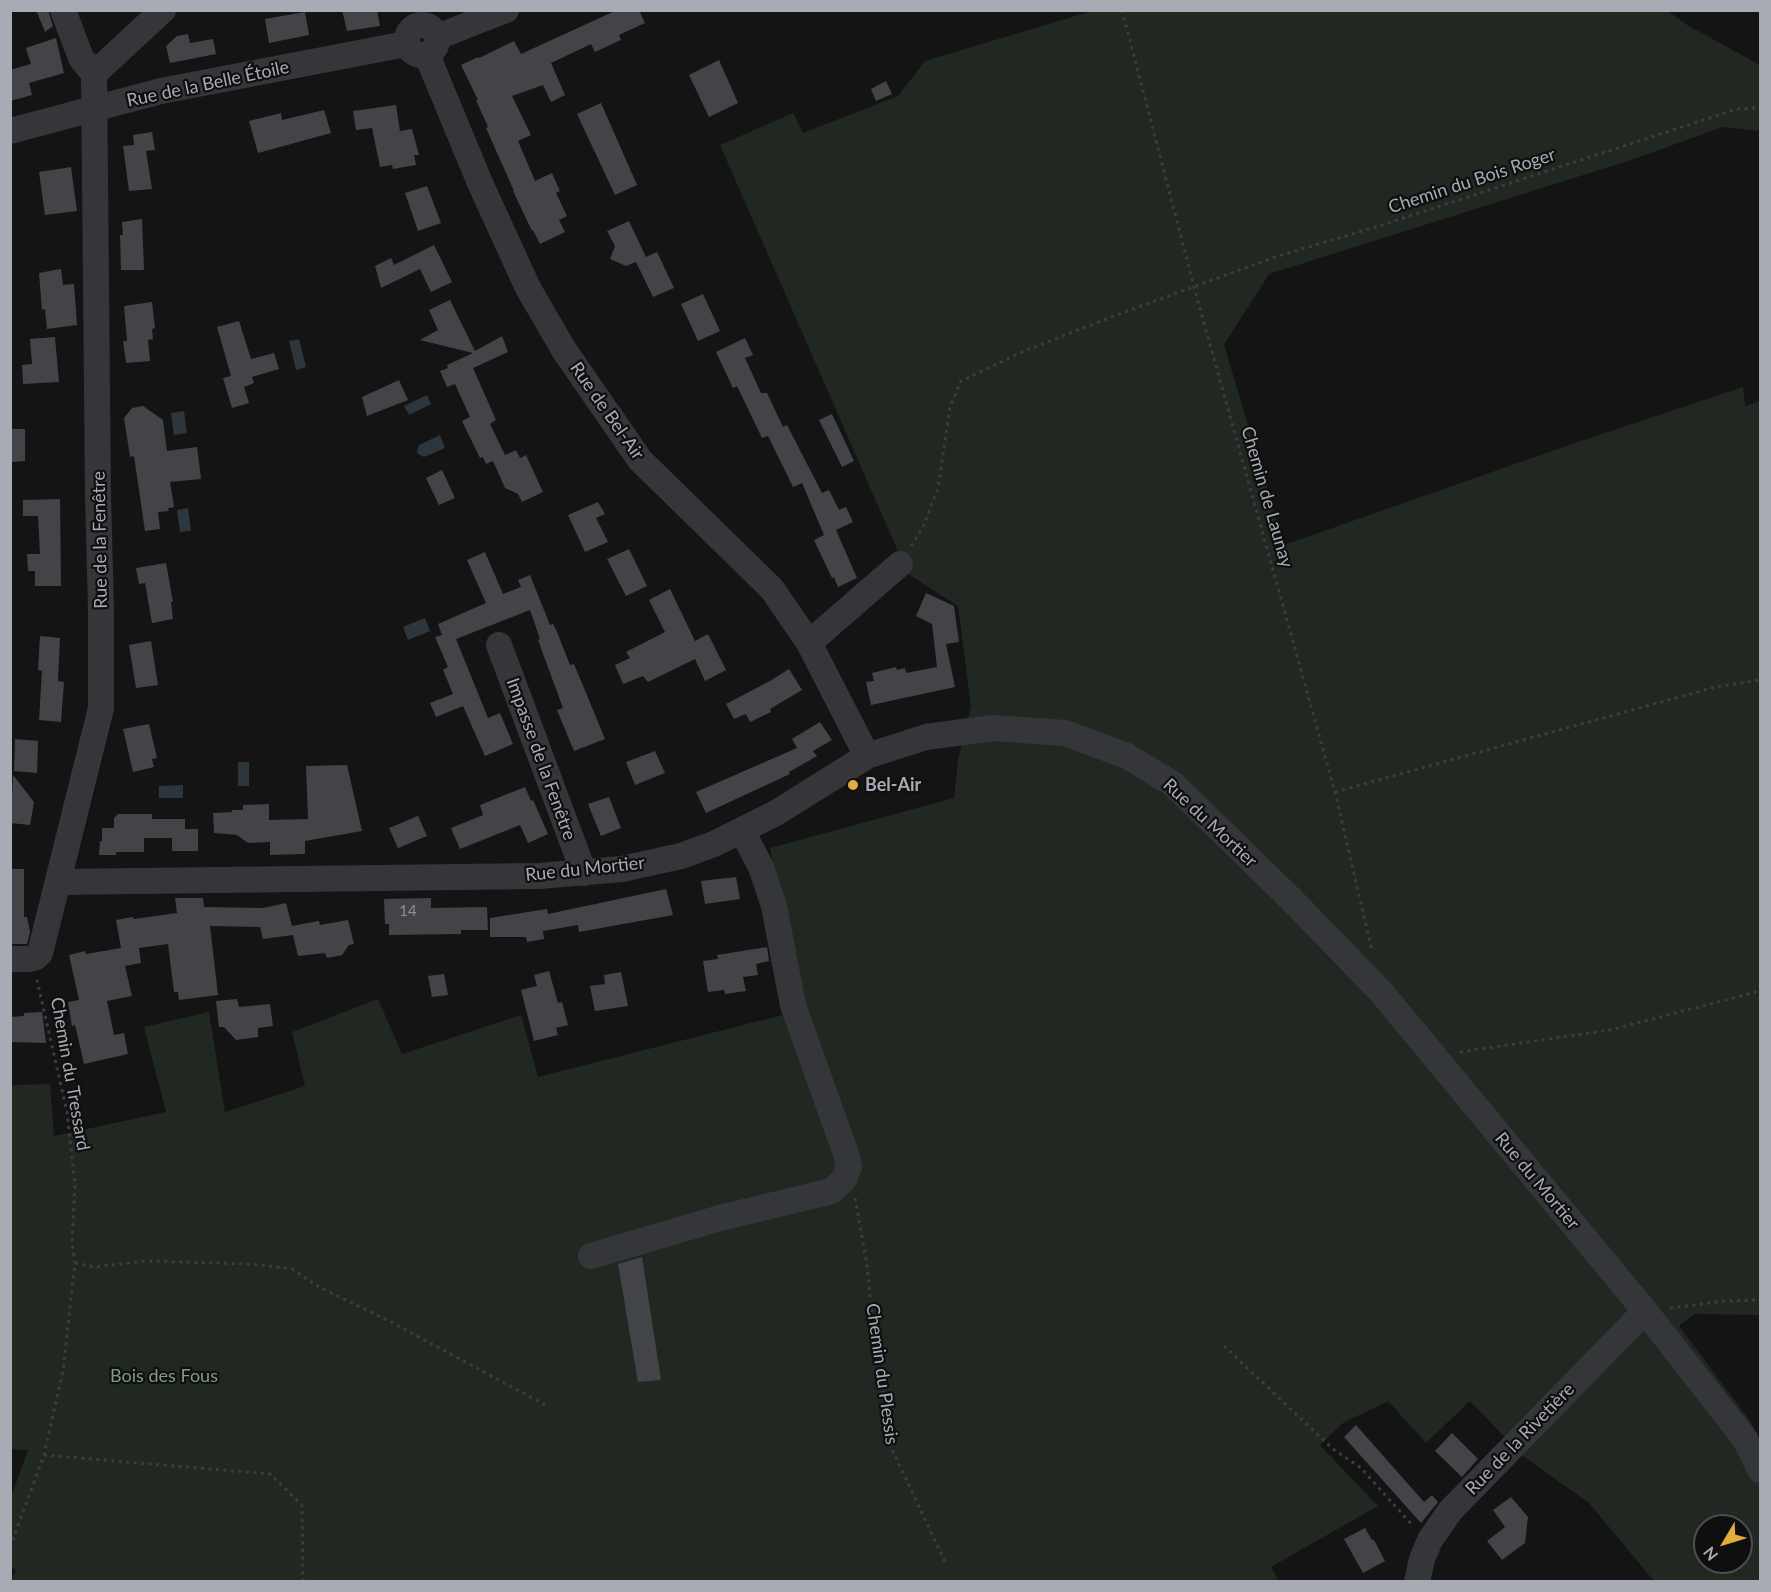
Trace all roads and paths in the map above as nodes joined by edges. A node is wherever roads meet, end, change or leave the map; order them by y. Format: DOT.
graph roads {
  1 [pos="63,10"];
  2 [pos="163,10"];
  3 [pos="506,10"];
  4 [pos="1122,10"];
  5 [pos="419,35"];
  6 [pos="94,74"];
  7 [pos="95,108"];
  8 [pos="1761,108"];
  9 [pos="10,131"];
  10 [pos="1194,287"];
  11 [pos="900,564"];
  12 [pos="808,643"];
  13 [pos="499,645"];
  14 [pos="1761,680"];
  15 [pos="867,756"];
  16 [pos="1335,792"];
  17 [pos="742,831"];
  18 [pos="584,873"];
  19 [pos="58,882"];
  20 [pos="20,959"];
  21 [pos="1374,959"];
  22 [pos="1761,991"];
  23 [pos="1432,1054"];
  24 [pos="844,1179"];
  25 [pos="591,1256"];
  26 [pos="75,1263"];
  27 [pos="1761,1300"];
  28 [pos="1645,1311"];
  29 [pos="1224,1346"];
  30 [pos="549,1407"];
  31 [pos="44,1455"];
  32 [pos="1761,1470"];
  33 [pos="1430,1540"];
  34 [pos="10,1547"];
  35 [pos="945,1562"];
  36 [pos="303,1581"];
  37 [pos="1417,1581"];
  1 -- 6 [label="street"];
  2 -- 6 [label="street"];
  3 -- 5 [label="street, Rue de la Belle Étoile"];
  4 -- 10 [label="path, Chemin de Launay"];
  5 -- 7 [label="street, Rue de la Belle Étoile"];
  5 -- 12 [label="street, Rue de Bel-Air"];
  6 -- 7 [label="street, Rue de la Fenêtre"];
  7 -- 9 [label="street, Rue de la Belle Étoile"];
  7 -- 19 [label="street, Rue de la Fenêtre"];
  8 -- 10 [label="path, Chemin du Bois Roger"];
  10 -- 11 [label="path, Chemin du Bois Roger"];
  10 -- 16 [label="path, Chemin de Launay"];
  11 -- 12 [label="street"];
  12 -- 15 [label="street, Rue de Bel-Air"];
  13 -- 18 [label="street, Impasse de la Fenêtre"];
  14 -- 16 [label="path"];
  15 -- 17 [label="street, Rue du Mortier"];
  15 -- 23 [label="street, Rue du Mortier"];
  16 -- 21 [label="path, Chemin de Launay"];
  17 -- 18 [label="street, Rue du Mortier"];
  17 -- 24 [label="street"];
  18 -- 19 [label="street, Rue du Mortier"];
  19 -- 20 [label="street, Rue de la Fenêtre"];
  20 -- 26 [label="path, Chemin du Tressard"];
  22 -- 23 [label="path"];
  23 -- 28 [label="street, Rue du Mortier"];
  24 -- 25 [label="street"];
  24 -- 35 [label="path, Chemin du Plessis"];
  26 -- 30 [label="path"];
  26 -- 31 [label="path, Chemin du Tressard"];
  27 -- 28 [label="path"];
  28 -- 32 [label="street, Rue du Mortier"];
  28 -- 33 [label="street, Rue de la Rivetière"];
  29 -- 33 [label="path"];
  31 -- 34 [label="path, Chemin du Tressard"];
  31 -- 36 [label="path"];
  33 -- 37 [label="street, Rue de la Rivetière"];
}
